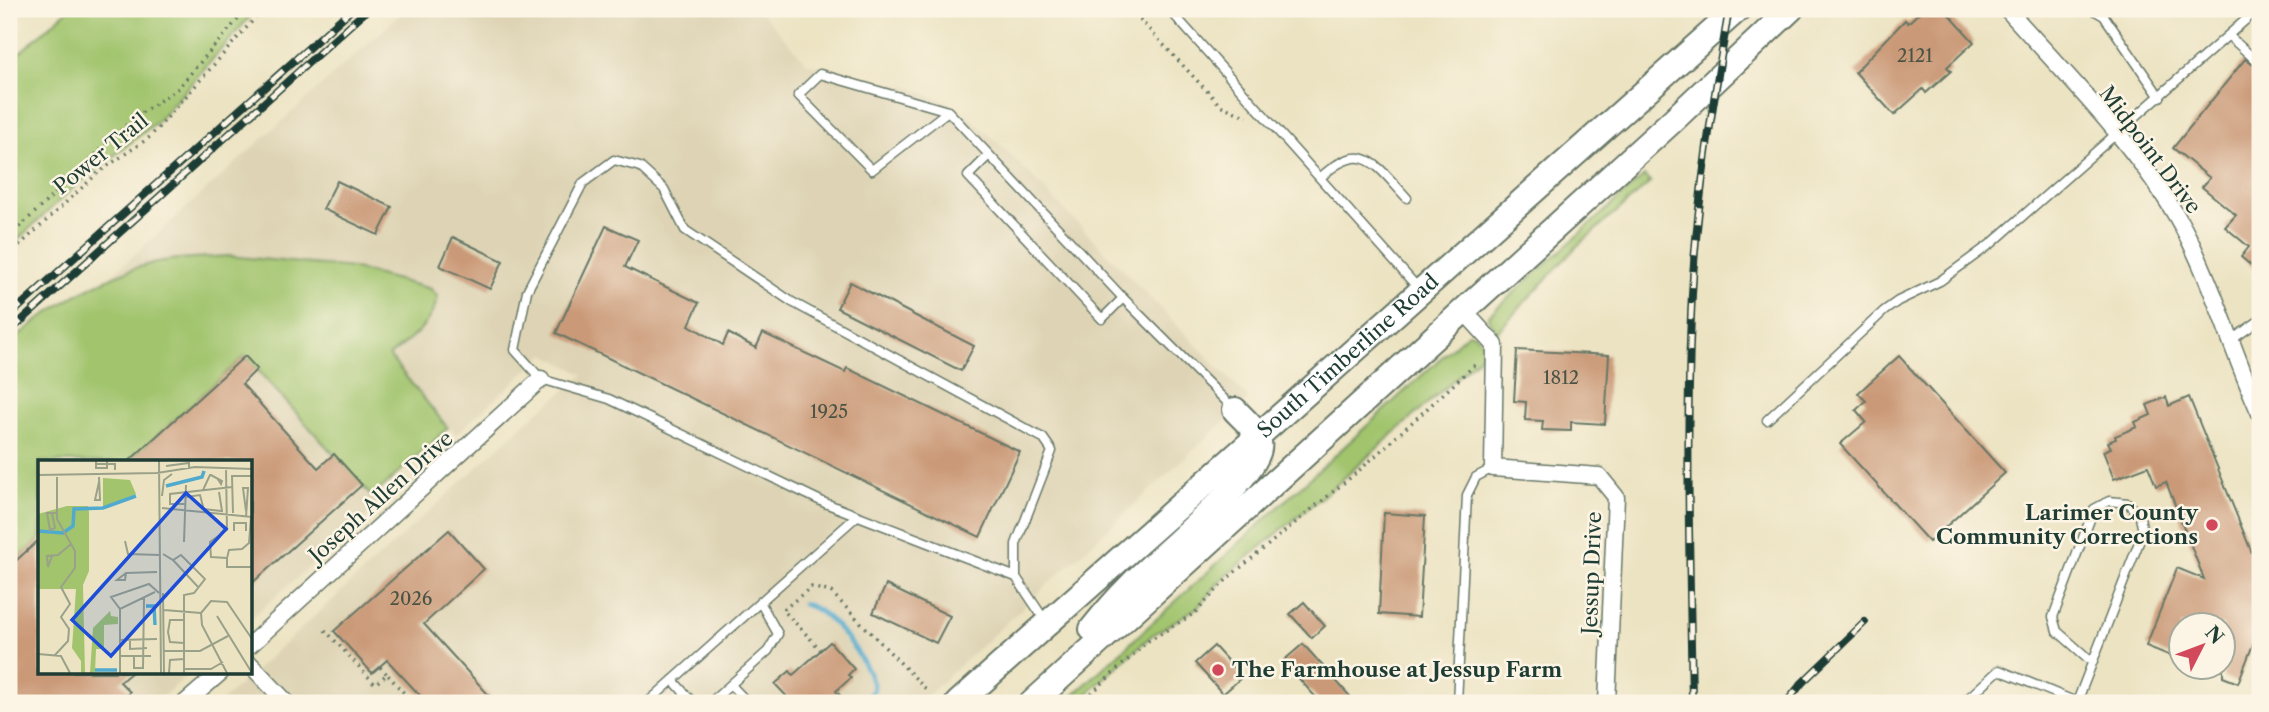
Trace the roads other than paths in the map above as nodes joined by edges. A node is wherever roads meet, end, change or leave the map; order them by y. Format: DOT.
graph roads {
  1 [pos="1169,9"];
  2 [pos="1738,9"];
  3 [pos="1791,9"];
  4 [pos="2007,9"];
  5 [pos="2092,9"];
  6 [pos="2258,9"];
  7 [pos="2228,36"];
  8 [pos="2260,64"];
  9 [pos="2160,97"];
  10 [pos="948,111"];
  11 [pos="2117,136"];
  12 [pos="989,155"];
  13 [pos="1320,178"];
  14 [pos="1408,198"];
  15 [pos="1422,293"];
  16 [pos="1123,298"];
  17 [pos="1462,309"];
  18 [pos="2260,320"];
  19 [pos="2230,341"];
  20 [pos="541,379"];
  21 [pos="1235,410"];
  22 [pos="2260,413"];
  23 [pos="1767,420"];
  24 [pos="1258,435"];
  25 [pos="1493,468"];
  26 [pos="857,516"];
  27 [pos="1016,578"];
  28 [pos="760,602"];
  29 [pos="1056,617"];
  30 [pos="252,643"];
  31 [pos="2091,661"];
  32 [pos="252,666"];
  33 [pos="219,674"];
  34 [pos="1058,678"];
  35 [pos="673,680"];
  36 [pos="731,685"];
  37 [pos="185,703"];
  38 [pos="286,703"];
  39 [pos="647,703"];
  40 [pos="693,703"];
  41 [pos="710,703"];
  42 [pos="748,703"];
  43 [pos="958,703"];
  44 [pos="981,703"];
  45 [pos="1032,703"];
  46 [pos="1457,703"];
  47 [pos="1607,703"];
  48 [pos="1963,703"];
  49 [pos="2078,703"];
  1 -- 13 [label="lane"];
  2 -- 15 [label="main road, South Timberline Road"];
  3 -- 17 [label="main road, South Timberline Road"];
  4 -- 11 [label="street, Midpoint Drive"];
  5 -- 9 [label="lane"];
  6 -- 7 [label="lane"];
  7 -- 8 [label="lane"];
  7 -- 9 [label="lane"];
  9 -- 11 [label="lane"];
  10 -- 10 [label="lane"];
  10 -- 12 [label="lane"];
  11 -- 19 [label="street, Midpoint Drive"];
  11 -- 23 [label="lane"];
  12 -- 16 [label="lane"];
  12 -- 16 [label="lane"];
  13 -- 14 [label="lane"];
  13 -- 15 [label="lane"];
  15 -- 24 [label="main road, South Timberline Road"];
  16 -- 21 [label="lane"];
  17 -- 25 [label="street"];
  17 -- 34 [label="main road, South Timberline Road"];
  18 -- 19 [label="lane"];
  19 -- 22 [label="street, Midpoint Drive"];
  20 -- 26 [label="lane"];
  20 -- 27 [label="lane"];
  20 -- 30 [label="street, Joseph Allen Drive"];
  21 -- 24 [label="main road"];
  24 -- 29 [label="main road, South Timberline Road"];
  24 -- 34 [label="main road"];
  25 -- 46 [label="lane"];
  25 -- 47 [label="street, Jessup Drive"];
  26 -- 27 [label="lane"];
  26 -- 28 [label="lane"];
  27 -- 29 [label="lane"];
  28 -- 35 [label="lane"];
  28 -- 36 [label="lane"];
  29 -- 43 [label="main road, South Timberline Road"];
  29 -- 44 [label="main road"];
  31 -- 31 [label="lane"];
  31 -- 49 [label="lane"];
  32 -- 38 [label="street"];
  33 -- 37 [label="street"];
  34 -- 45 [label="main road, South Timberline Road"];
  35 -- 39 [label="lane"];
  35 -- 40 [label="lane"];
  36 -- 41 [label="lane"];
  36 -- 42 [label="lane"];
  48 -- 49 [label="lane"];
}
